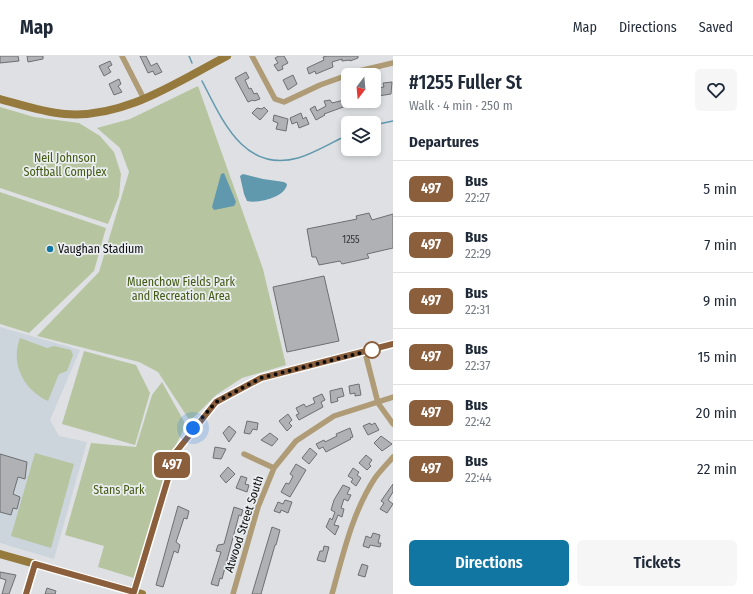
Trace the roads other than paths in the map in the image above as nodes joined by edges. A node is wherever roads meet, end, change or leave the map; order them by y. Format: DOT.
graph roads {
  1 [pos="122,56"];
  2 [pos="227,56"];
  3 [pos="252,56"];
  4 [pos="393,63"];
  5 [pos="0,99"];
  6 [pos="144,99"];
  7 [pos="393,344"];
  8 [pos="366,352"];
  9 [pos="393,397"];
  10 [pos="378,403"];
  11 [pos="393,424"];
  12 [pos="244,454"];
  13 [pos="393,457"];
  14 [pos="274,468"];
  15 [pos="0,554"];
  16 [pos="35,564"];
  17 [pos="136,593"];
  18 [pos="26,594"];
  19 [pos="233,594"];
  20 [pos="332,594"];
  1 -- 6 [label="street"];
  2 -- 6 [label="street"];
  3 -- 4 [label="street"];
  5 -- 6 [label="street"];
  7 -- 8 [label="street"];
  8 -- 10 [label="street"];
  8 -- 17 [label="street"];
  9 -- 10 [label="street, Atwood Street South"];
  10 -- 11 [label="street"];
  10 -- 14 [label="street, Atwood Street South"];
  12 -- 14 [label="street"];
  13 -- 20 [label="street"];
  14 -- 19 [label="street, Atwood Street South"];
  15 -- 16 [label="street"];
  16 -- 17 [label="street"];
  16 -- 18 [label="street"];
}
